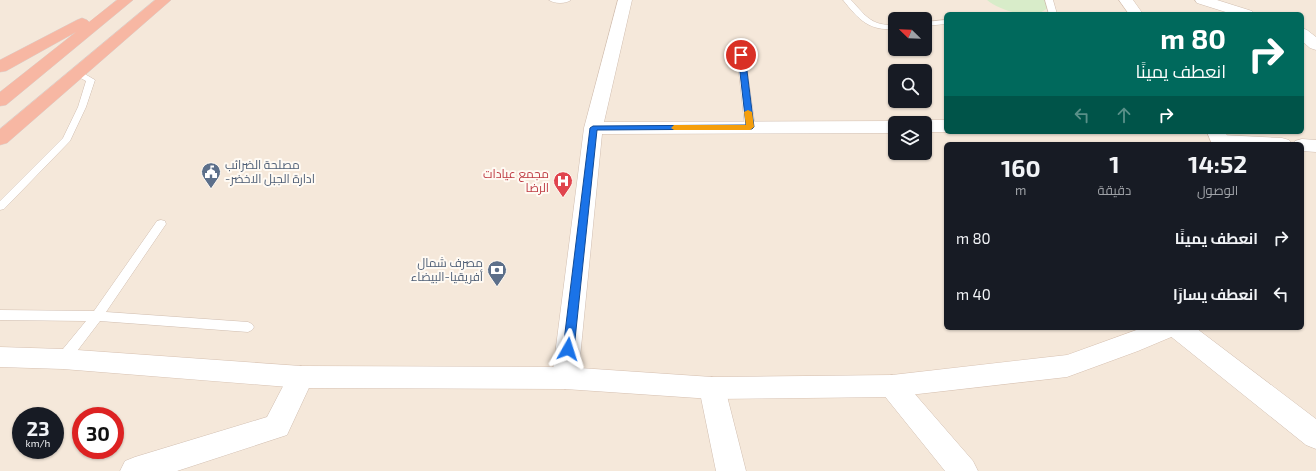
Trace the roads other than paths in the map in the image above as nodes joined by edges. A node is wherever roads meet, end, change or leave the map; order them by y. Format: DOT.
graph roads {
  1 [pos="164,0"];
  2 [pos="553,0"];
  3 [pos="567,0"];
  4 [pos="626,0"];
  5 [pos="847,0"];
  6 [pos="1049,0"];
  7 [pos="1126,0"];
  8 [pos="1202,0"];
  9 [pos="125,1"];
  10 [pos="1052,12"];
  11 [pos="1135,12"];
  12 [pos="1241,12"];
  13 [pos="944,22"];
  14 [pos="932,23"];
  15 [pos="888,28"];
  16 [pos="1304,35"];
  17 [pos="1316,45"];
  18 [pos="741,55"];
  19 [pos="0,67"];
  20 [pos="78,73"];
  21 [pos="0,101"];
  22 [pos="932,126"];
  23 [pos="944,126"];
  24 [pos="750,127"];
  25 [pos="888,127"];
  26 [pos="593,128"];
  27 [pos="0,139"];
  28 [pos="1220,139"];
  29 [pos="1257,142"];
  30 [pos="1304,145"];
  31 [pos="1316,146"];
  32 [pos="0,207"];
  33 [pos="161,224"];
  34 [pos="0,315"];
  35 [pos="97,316"];
  36 [pos="248,327"];
  37 [pos="1162,330"];
  38 [pos="1181,330"];
  39 [pos="0,357"];
  40 [pos="63,359"];
  41 [pos="301,376"];
  42 [pos="565,378"];
  43 [pos="892,386"];
  44 [pos="712,388"];
  45 [pos="1316,436"];
  46 [pos="135,471"];
  47 [pos="731,471"];
  48 [pos="964,471"];
  1 -- 20 [label="highway"];
  2 -- 3 [label="lane"];
  4 -- 26 [label="street"];
  5 -- 15 [label="lane"];
  6 -- 10 [label="lane"];
  7 -- 11 [label="street"];
  8 -- 12 [label="street"];
  9 -- 19 [label="highway"];
  9 -- 21 [label="highway"];
  13 -- 14 [label="lane"];
  16 -- 17 [label="street"];
  18 -- 24 [label="lane"];
  20 -- 27 [label="highway"];
  20 -- 32 [label="lane"];
  22 -- 23 [label="street"];
  24 -- 25 [label="street"];
  24 -- 26 [label="street"];
  26 -- 42 [label="street"];
  28 -- 29 [label="street"];
  30 -- 31 [label="street"];
  33 -- 35 [label="lane"];
  34 -- 35 [label="lane"];
  35 -- 36 [label="lane"];
  35 -- 40 [label="lane"];
  37 -- 43 [label="street"];
  38 -- 45 [label="street"];
  39 -- 40 [label="street"];
  40 -- 41 [label="street"];
  41 -- 42 [label="street"];
  41 -- 46 [label="street"];
  42 -- 44 [label="street"];
  43 -- 44 [label="street"];
  43 -- 48 [label="street"];
  44 -- 47 [label="street"];
}
